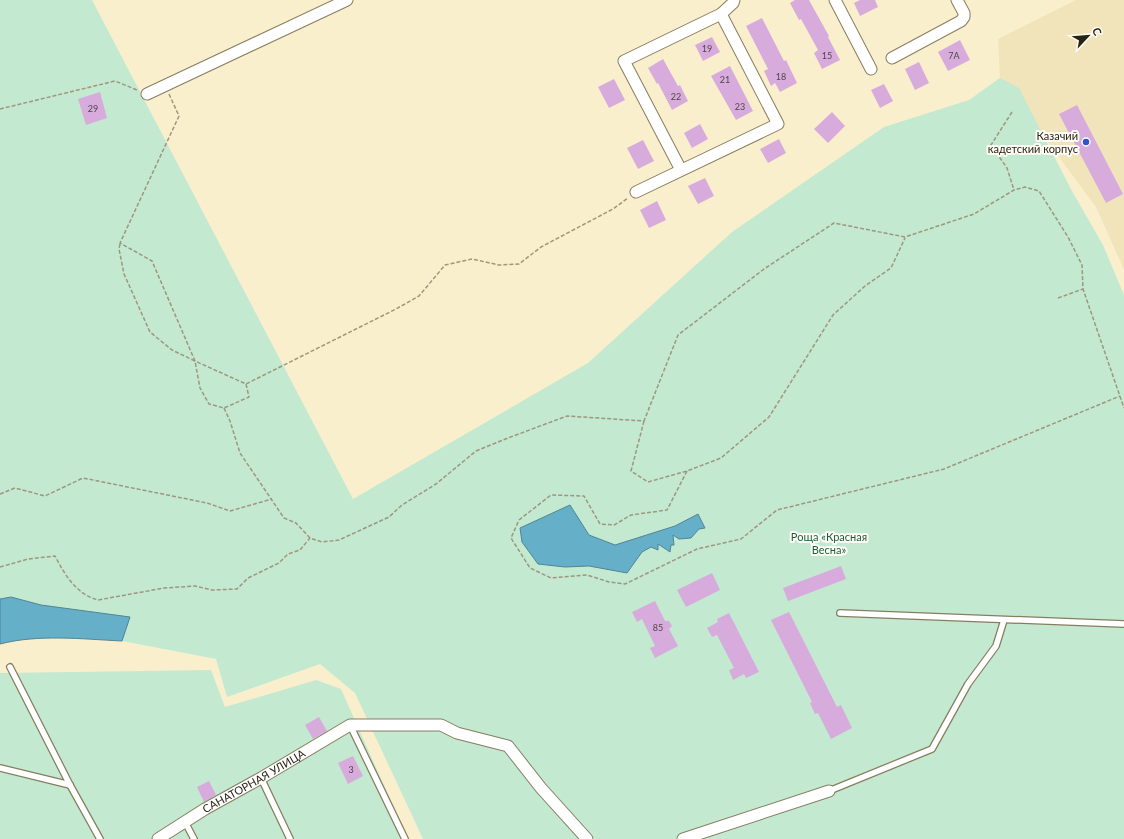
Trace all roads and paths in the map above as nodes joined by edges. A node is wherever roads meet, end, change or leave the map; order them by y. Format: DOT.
graph roads {
  1 [pos="347,0"];
  2 [pos="734,0"];
  3 [pos="835,0"];
  4 [pos="957,0"];
  5 [pos="721,14"];
  6 [pos="892,58"];
  7 [pos="871,69"];
  8 [pos="165,87"];
  9 [pos="147,94"];
  10 [pos="0,109"];
  11 [pos="1012,112"];
  12 [pos="681,170"];
  13 [pos="1014,190"];
  14 [pos="636,192"];
  15 [pos="905,237"];
  16 [pos="120,243"];
  17 [pos="1083,289"];
  18 [pos="1058,298"];
  19 [pos="195,361"];
  20 [pos="246,384"];
  21 [pos="1120,396"];
  22 [pos="224,408"];
  23 [pos="1124,408"];
  24 [pos="644,421"];
  25 [pos="687,471"];
  26 [pos="0,494"];
  27 [pos="272,500"];
  28 [pos="310,538"];
  29 [pos="0,567"];
  30 [pos="840,613"];
  31 [pos="1004,620"];
  32 [pos="1124,624"];
  33 [pos="10,666"];
  34 [pos="350,724"];
  35 [pos="0,768"];
  36 [pos="261,778"];
  37 [pos="70,784"];
  38 [pos="829,791"];
  39 [pos="185,822"];
  40 [pos="100,839"];
  41 [pos="158,839"];
  42 [pos="194,839"];
  43 [pos="290,839"];
  44 [pos="405,839"];
  45 [pos="587,839"];
  46 [pos="683,839"];
  1 -- 8 [label="street"];
  2 -- 5 [label="street"];
  3 -- 7 [label="street"];
  4 -- 6 [label="street"];
  5 -- 12 [label="street"];
  5 -- 12 [label="street"];
  8 -- 9 [label="street"];
  8 -- 16 [label="path"];
  9 -- 10 [label="path"];
  11 -- 13 [label="path"];
  12 -- 14 [label="street"];
  13 -- 15 [label="path"];
  13 -- 17 [label="path"];
  14 -- 20 [label="path"];
  15 -- 24 [label="path"];
  15 -- 25 [label="path"];
  16 -- 19 [label="path"];
  16 -- 19 [label="path"];
  17 -- 18 [label="path"];
  17 -- 21 [label="path"];
  19 -- 20 [label="path"];
  19 -- 22 [label="path"];
  20 -- 22 [label="path"];
  21 -- 23 [label="path"];
  21 -- 25 [label="path"];
  22 -- 27 [label="path"];
  24 -- 25 [label="path"];
  24 -- 28 [label="path"];
  26 -- 27 [label="path"];
  27 -- 28 [label="path"];
  28 -- 29 [label="path"];
  30 -- 31 [label="lane"];
  31 -- 32 [label="lane"];
  31 -- 38 [label="lane"];
  33 -- 37 [label="lane"];
  34 -- 36 [label="street, САНАТОРНАЯ УЛИЦА"];
  34 -- 44 [label="lane"];
  34 -- 45 [label="street"];
  35 -- 37 [label="lane"];
  36 -- 39 [label="street, САНАТОРНАЯ УЛИЦА"];
  36 -- 43 [label="lane"];
  37 -- 40 [label="lane"];
  38 -- 46 [label="street"];
  39 -- 41 [label="street, САНАТОРНАЯ УЛИЦА"];
  39 -- 42 [label="lane"];
}
